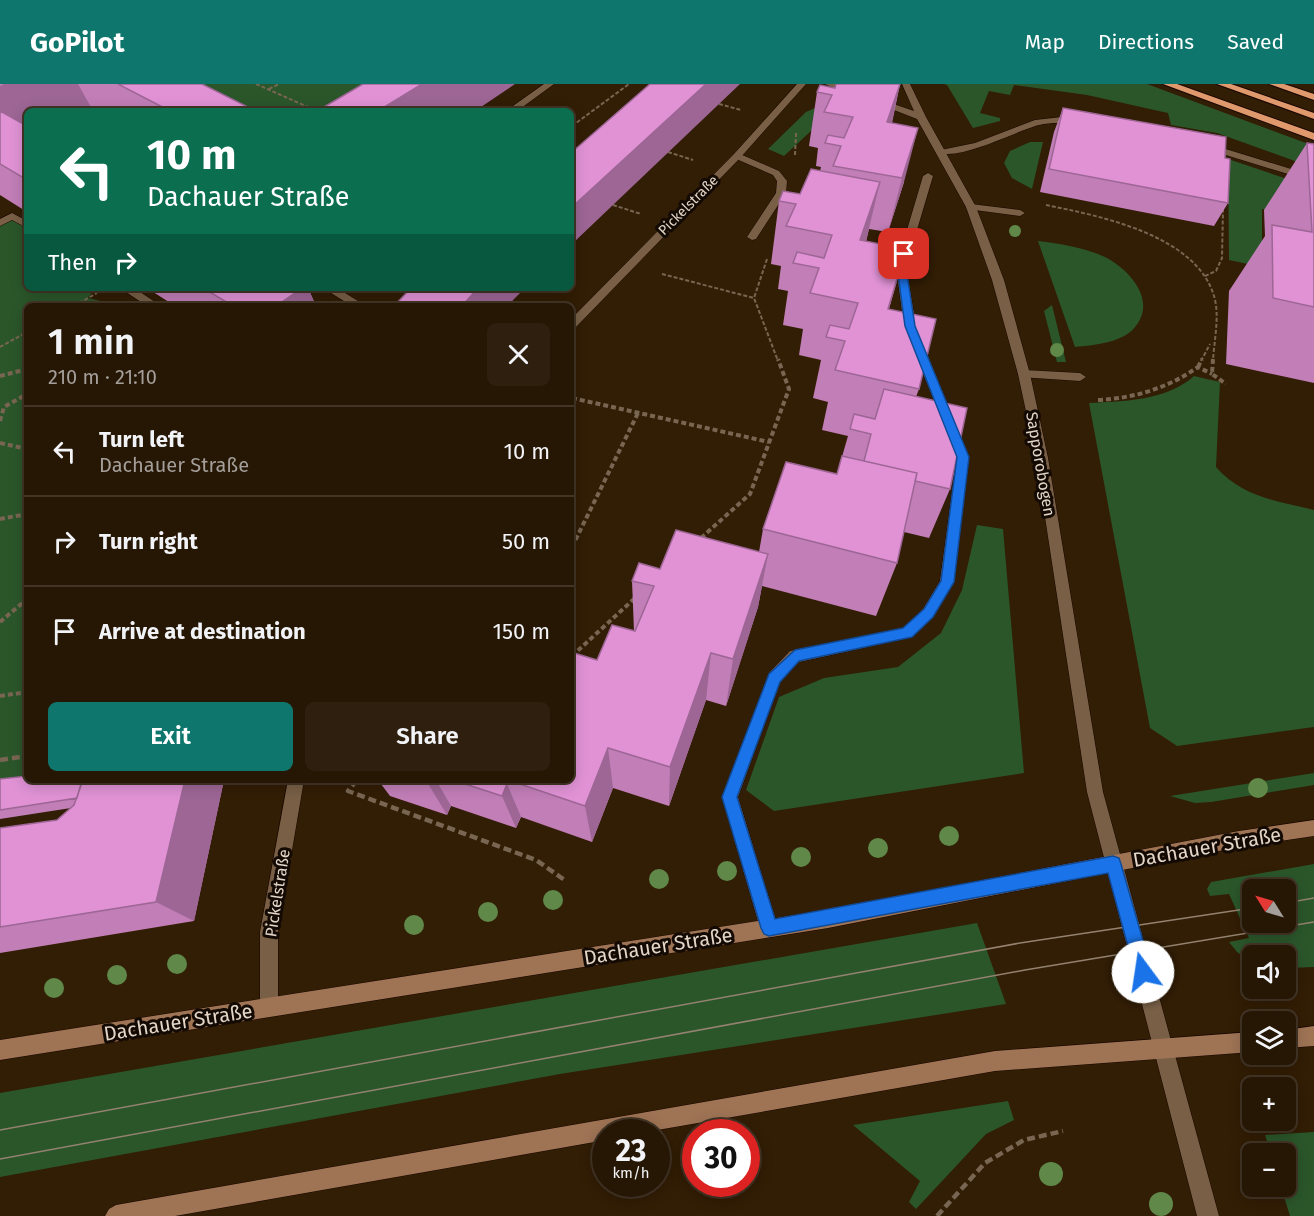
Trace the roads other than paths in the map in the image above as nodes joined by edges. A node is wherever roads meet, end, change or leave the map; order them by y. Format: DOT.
graph roads {
  1 [pos="550,84"];
  2 [pos="802,84"];
  3 [pos="830,84"];
  4 [pos="906,84"];
  5 [pos="1168,84"];
  6 [pos="1222,84"];
  7 [pos="1274,84"];
  8 [pos="1314,97"];
  9 [pos="515,108"];
  10 [pos="1314,116"];
  11 [pos="921,117"];
  12 [pos="1046,119"];
  13 [pos="1092,123"];
  14 [pos="1069,134"];
  15 [pos="1314,137"];
  16 [pos="1190,142"];
  17 [pos="1202,145"];
  18 [pos="941,151"];
  19 [pos="737,156"];
  20 [pos="1201,158"];
  21 [pos="928,176"];
  22 [pos="1314,179"];
  23 [pos="971,207"];
  24 [pos="1020,213"];
  25 [pos="0,223"];
  26 [pos="24,223"];
  27 [pos="752,237"];
  28 [pos="131,291"];
  29 [pos="334,291"];
  30 [pos="150,303"];
  31 [pos="355,303"];
  32 [pos="574,322"];
  33 [pos="1024,374"];
  34 [pos="1080,377"];
  35 [pos="295,783"];
  36 [pos="1314,828"];
  37 [pos="1113,864"];
  38 [pos="769,928"];
  39 [pos="269,1007"];
  40 [pos="1314,1036"];
  41 [pos="1296,1038"];
  42 [pos="1242,1043"];
  43 [pos="0,1050"];
  44 [pos="1165,1050"];
  45 [pos="116,1216"];
  46 [pos="1208,1216"];
  1 -- 9 [label="street"];
  2 -- 19 [label="street, Pickelstraße"];
  3 -- 11 [label="street"];
  4 -- 11 [label="street, Sapporobogen"];
  5 -- 15 [label="highway"];
  6 -- 10 [label="highway"];
  7 -- 8 [label="highway"];
  11 -- 18 [label="street, Sapporobogen"];
  12 -- 13 [label="street"];
  12 -- 14 [label="street"];
  12 -- 18 [label="street"];
  16 -- 17 [label="street"];
  17 -- 20 [label="street"];
  17 -- 22 [label="street"];
  18 -- 23 [label="street, Sapporobogen"];
  19 -- 27 [label="street"];
  19 -- 32 [label="street, Pickelstraße"];
  21 -- 38 [label="street"];
  23 -- 24 [label="street"];
  23 -- 33 [label="street, Sapporobogen"];
  25 -- 26 [label="street"];
  28 -- 30 [label="street"];
  29 -- 31 [label="street"];
  33 -- 34 [label="street"];
  33 -- 37 [label="street, Sapporobogen"];
  35 -- 39 [label="street, Pickelstraße"];
  36 -- 37 [label="main road, Dachauer Straße"];
  37 -- 38 [label="main road, Dachauer Straße"];
  37 -- 44 [label="street, Sapporobogen"];
  38 -- 39 [label="main road, Dachauer Straße"];
  39 -- 43 [label="main road, Dachauer Straße"];
  40 -- 41 [label="main road"];
  42 -- 44 [label="main road"];
  44 -- 45 [label="main road"];
  44 -- 46 [label="street, Sapporobogen"];
}
